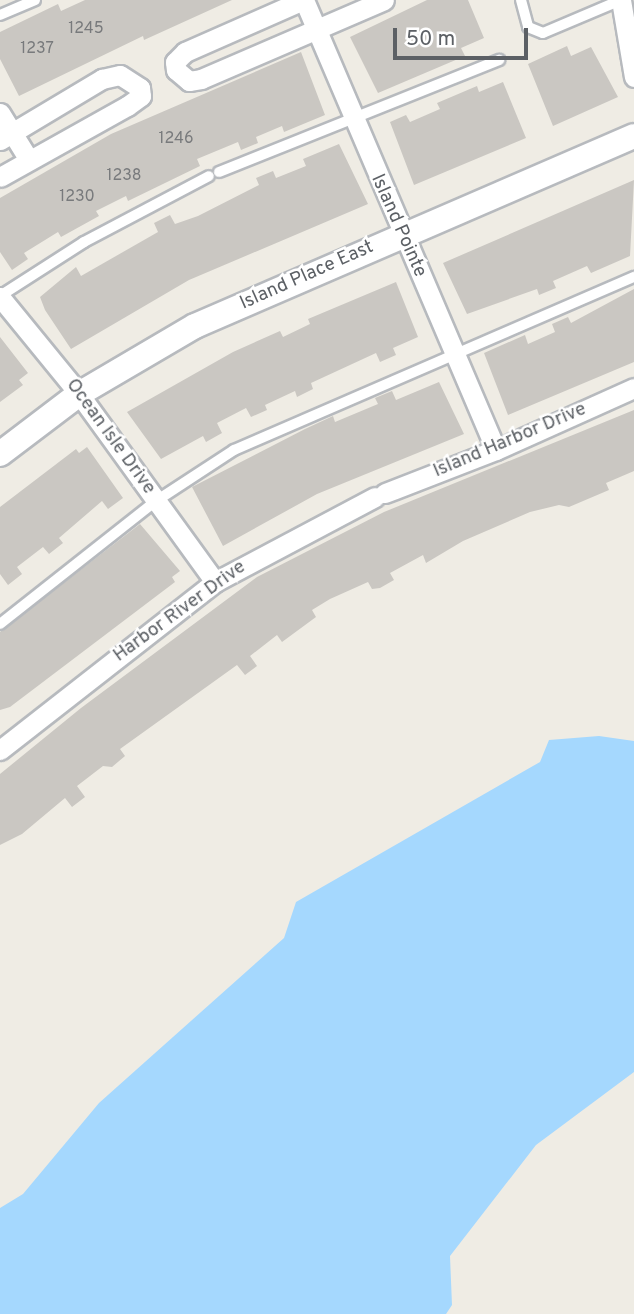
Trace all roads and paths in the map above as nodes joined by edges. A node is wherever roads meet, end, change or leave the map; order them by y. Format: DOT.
graph roads {
  1 [pos="35,0"];
  2 [pos="304,0"];
  3 [pos="384,0"];
  4 [pos="521,0"];
  5 [pos="621,0"];
  6 [pos="0,15"];
  7 [pos="316,30"];
  8 [pos="499,60"];
  9 [pos="634,77"];
  10 [pos="0,113"];
  11 [pos="352,120"];
  12 [pos="6,136"];
  13 [pos="634,136"];
  14 [pos="29,160"];
  15 [pos="0,177"];
  16 [pos="401,234"];
  17 [pos="634,277"];
  18 [pos="0,296"];
  19 [pos="455,354"];
  20 [pos="634,388"];
  21 [pos="79,394"];
  22 [pos="496,450"];
  23 [pos="0,454"];
  24 [pos="380,495"];
  25 [pos="156,501"];
  26 [pos="215,582"];
  27 [pos="0,624"];
  28 [pos="0,750"];
  1 -- 6 [label="lane"];
  2 -- 7 [label="street, Island Pointe"];
  2 -- 7 [label="street"];
  3 -- 7 [label="street"];
  4 -- 5 [label="lane"];
  5 -- 9 [label="street"];
  7 -- 11 [label="street, Island Pointe"];
  8 -- 11 [label="lane"];
  10 -- 12 [label="street"];
  11 -- 16 [label="street, Island Pointe"];
  11 -- 18 [label="lane"];
  12 -- 14 [label="street"];
  12 -- 14 [label="street"];
  13 -- 16 [label="street, Island Place East"];
  14 -- 15 [label="street"];
  16 -- 19 [label="street, Island Pointe"];
  16 -- 21 [label="street, Island Place East"];
  17 -- 19 [label="lane"];
  18 -- 21 [label="street, Ocean Isle Drive"];
  19 -- 22 [label="street, Island Pointe"];
  19 -- 25 [label="lane"];
  20 -- 22 [label="street, Island Harbor Drive"];
  21 -- 23 [label="street, Island Place East"];
  21 -- 25 [label="street, Ocean Isle Drive"];
  22 -- 24 [label="street, Island Harbor Drive"];
  24 -- 26 [label="street, Harbor River Drive"];
  25 -- 26 [label="street, Ocean Isle Drive"];
  25 -- 27 [label="lane"];
  26 -- 28 [label="street, Harbor River Drive"];
}
